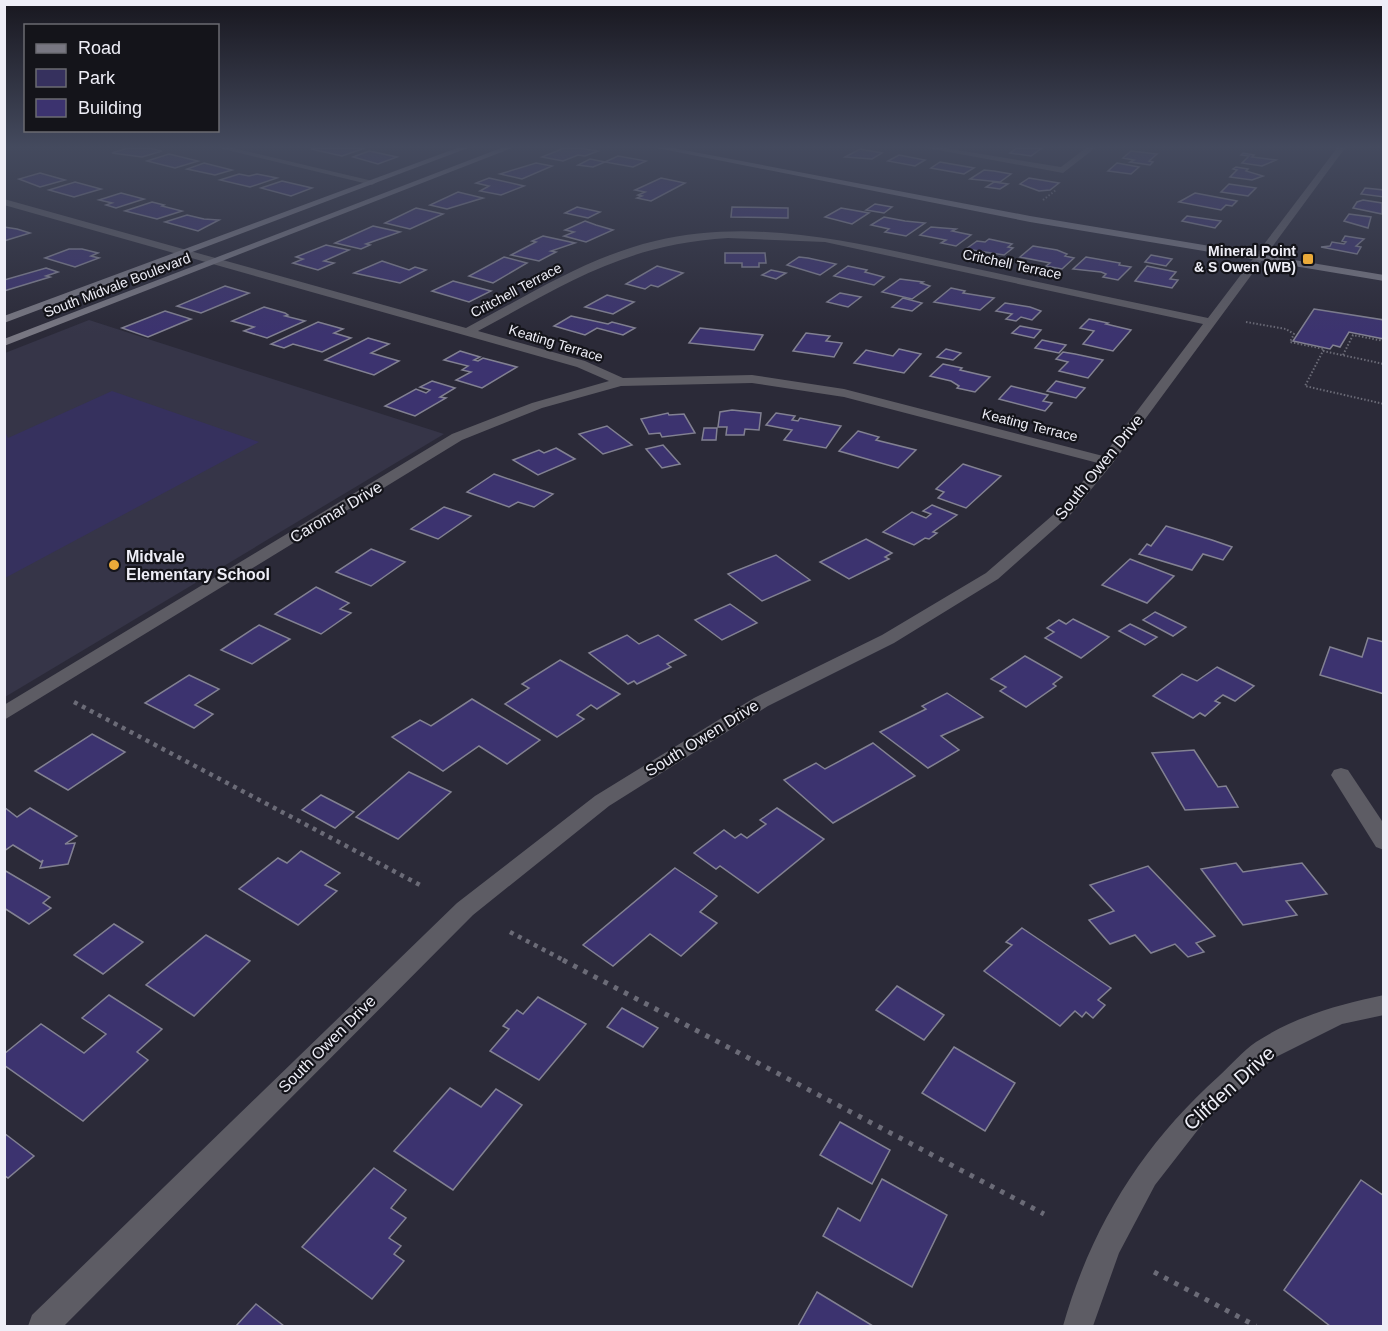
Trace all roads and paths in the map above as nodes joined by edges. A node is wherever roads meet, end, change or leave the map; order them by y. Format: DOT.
graph roads {
  1 [pos="33,210"];
  2 [pos="298,210"];
  3 [pos="347,210"];
  4 [pos="984,210"];
  5 [pos="1295,210"];
  6 [pos="183,254"];
  7 [pos="1257,261"];
  8 [pos="213,262"];
  9 [pos="1383,278"];
  10 [pos="1383,290"];
  11 [pos="4,320"];
  12 [pos="1210,322"];
  13 [pos="1246,322"];
  14 [pos="468,332"];
  15 [pos="1383,341"];
  16 [pos="4,343"];
  17 [pos="1323,351"];
  18 [pos="1343,355"];
  19 [pos="1383,364"];
  20 [pos="621,382"];
  21 [pos="1383,404"];
  22 [pos="1107,461"];
  23 [pos="74,702"];
  24 [pos="4,714"];
  25 [pos="1341,775"];
  26 [pos="1383,842"];
  27 [pos="420,885"];
  28 [pos="510,932"];
  29 [pos="1383,1005"];
  30 [pos="1044,1214"];
  31 [pos="1154,1272"];
  32 [pos="43,1326"];
  33 [pos="1078,1326"];
  34 [pos="1256,1326"];
  1 -- 6 [label="street, Keating Terrace"];
  2 -- 6 [label="main road, South Midvale Boulevard"];
  3 -- 8 [label="main road, South Midvale Boulevard"];
  4 -- 7 [label="main road"];
  5 -- 7 [label="street, South Owen Drive"];
  6 -- 8 [label="street, Keating Terrace"];
  6 -- 11 [label="main road, South Midvale Boulevard"];
  7 -- 9 [label="main road"];
  7 -- 10 [label="main road"];
  7 -- 12 [label="street, South Owen Drive"];
  8 -- 14 [label="street, Keating Terrace"];
  8 -- 16 [label="main road, South Midvale Boulevard"];
  12 -- 14 [label="street, Critchell Terrace"];
  12 -- 22 [label="street, South Owen Drive"];
  13 -- 17 [label="path"];
  14 -- 20 [label="street, Keating Terrace"];
  15 -- 18 [label="path"];
  17 -- 18 [label="path"];
  17 -- 21 [label="path"];
  18 -- 19 [label="path"];
  20 -- 22 [label="street, Keating Terrace"];
  20 -- 24 [label="street, Caromar Drive"];
  22 -- 32 [label="street, South Owen Drive"];
  23 -- 27 [label="path"];
  25 -- 26 [label="street"];
  28 -- 30 [label="path"];
  29 -- 33 [label="street, Clifden Drive"];
  31 -- 34 [label="path"];
}
